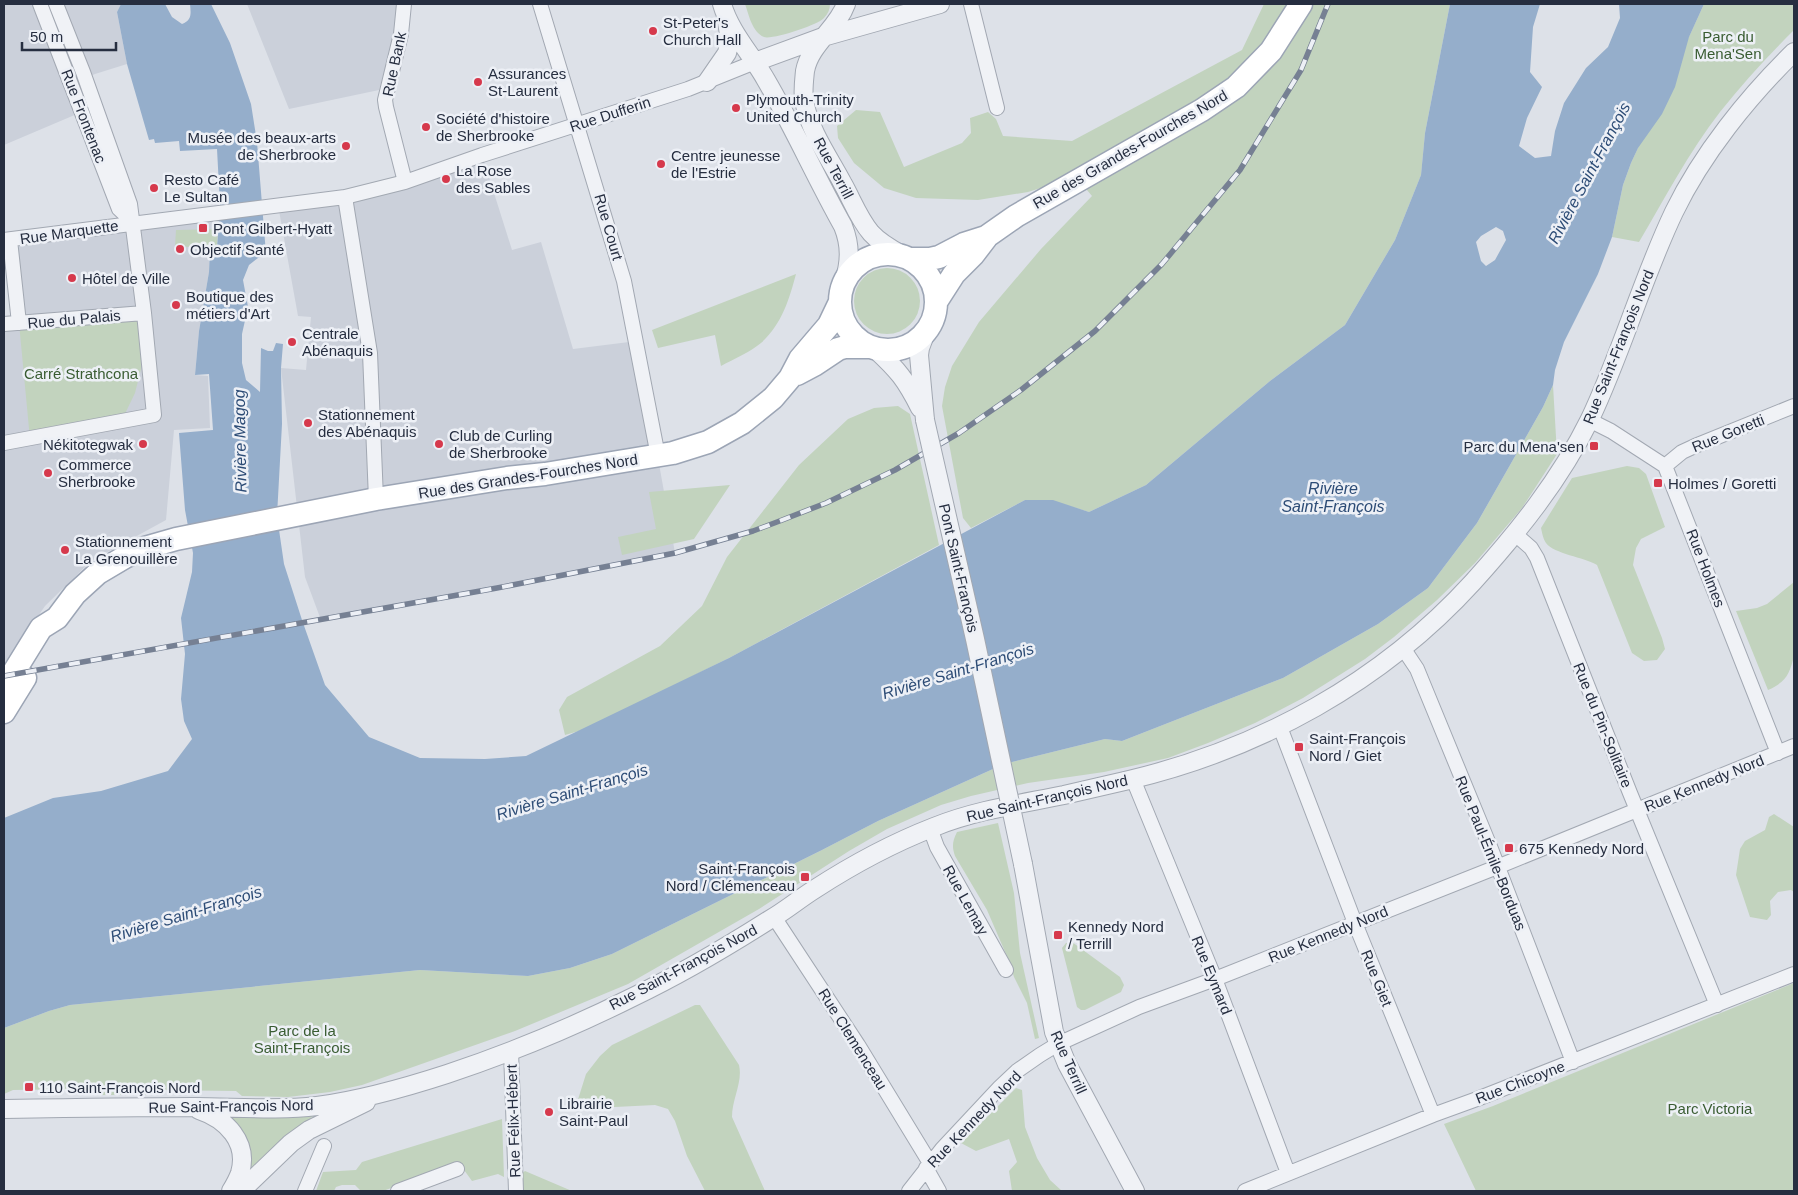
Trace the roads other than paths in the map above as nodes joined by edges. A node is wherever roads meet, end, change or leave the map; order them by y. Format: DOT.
graph roads {
  1 [pos="40,4"];
  2 [pos="56,4"];
  3 [pos="404,4"];
  4 [pos="540,4"];
  5 [pos="846,4"];
  6 [pos="940,4"];
  7 [pos="971,4"];
  8 [pos="1301,4"];
  9 [pos="724,8"];
  10 [pos="823,37"];
  11 [pos="1794,52"];
  12 [pos="755,62"];
  13 [pos="707,82"];
  14 [pos="997,108"];
  15 [pos="577,124"];
  16 [pos="405,182"];
  17 [pos="344,197"];
  18 [pos="134,223"];
  19 [pos="986,237"];
  20 [pos="7,240"];
  21 [pos="906,257"];
  22 [pos="842,292"];
  23 [pos="936,302"];
  24 [pos="144,313"];
  25 [pos="19,323"];
  26 [pos="4,324"];
  27 [pos="926,332"];
  28 [pos="872,348"];
  29 [pos="790,378"];
  30 [pos="1794,406"];
  31 [pos="926,420"];
  32 [pos="1589,420"];
  33 [pos="4,443"];
  34 [pos="658,456"];
  35 [pos="1665,466"];
  36 [pos="376,499"];
  37 [pos="1515,534"];
  38 [pos="57,618"];
  39 [pos="1403,648"];
  40 [pos="4,688"];
  41 [pos="4,712"];
  42 [pos="1280,727"];
  43 [pos="1794,746"];
  44 [pos="1778,753"];
  45 [pos="1133,779"];
  46 [pos="1637,810"];
  47 [pos="930,828"];
  48 [pos="1023,864"];
  49 [pos="1498,867"];
  50 [pos="774,917"];
  51 [pos="1355,923"];
  52 [pos="1006,970"];
  53 [pos="1794,974"];
  54 [pos="1215,979"];
  55 [pos="1717,1005"];
  56 [pos="1058,1044"];
  57 [pos="511,1051"];
  58 [pos="1573,1062"];
  59 [pos="377,1095"];
  60 [pos="188,1107"];
  61 [pos="4,1109"];
  62 [pos="1433,1115"];
  63 [pos="324,1146"];
  64 [pos="928,1166"];
  65 [pos="457,1169"];
  66 [pos="1288,1173"];
  67 [pos="231,1191"];
  68 [pos="241,1191"];
  69 [pos="305,1191"];
  70 [pos="398,1191"];
  71 [pos="516,1191"];
  72 [pos="909,1191"];
  73 [pos="939,1191"];
  74 [pos="1135,1191"];
  75 [pos="1245,1191"];
  1 -- 18 [label="street, Rue Frontenac"];
  2 -- 18 [label="street, Rue Frontenac"];
  3 -- 16 [label="street, Rue Bank"];
  4 -- 15 [label="street, Rue Court"];
  5 -- 10 [label="street, Rue Terrill"];
  6 -- 10 [label="street, Rue Dufferin"];
  7 -- 14 [label="street"];
  8 -- 19 [label="main road, Rue des Grandes-Fourches Nord"];
  9 -- 12 [label="street, Rue Terrill"];
  9 -- 13 [label="street"];
  10 -- 12 [label="street, Rue Dufferin"];
  10 -- 21 [label="street, Rue Terrill"];
  11 -- 32 [label="street, Rue Saint-François Nord"];
  12 -- 13 [label="street, Rue Dufferin"];
  12 -- 22 [label="street, Rue Terrill"];
  13 -- 15 [label="street, Rue Dufferin"];
  15 -- 16 [label="street, Rue Dufferin"];
  15 -- 34 [label="street, Rue Court"];
  16 -- 17 [label="street, Rue Dufferin"];
  17 -- 18 [label="street, Rue Dufferin"];
  17 -- 36 [label="street"];
  18 -- 20 [label="street, Rue Marquette"];
  18 -- 24 [label="street, Rue Frontenac"];
  19 -- 21 [label="main road, Rue des Grandes-Fourches Nord"];
  19 -- 23 [label="main road, Rue des Grandes-Fourches Nord"];
  20 -- 25 [label="street"];
  21 -- 22 [label="main road"];
  21 -- 23 [label="main road"];
  22 -- 28 [label="main road"];
  22 -- 29 [label="main road, Rue des Grandes-Fourches Nord"];
  23 -- 27 [label="main road"];
  24 -- 25 [label="street, Rue du Palais"];
  24 -- 33 [label="street, Rue Frontenac"];
  25 -- 26 [label="street, Rue du Palais"];
  27 -- 28 [label="main road"];
  27 -- 31 [label="street"];
  28 -- 29 [label="main road, Rue des Grandes-Fourches Nord"];
  28 -- 31 [label="street"];
  29 -- 34 [label="main road, Rue des Grandes-Fourches Nord"];
  30 -- 35 [label="street, Rue Goretti"];
  31 -- 48 [label="street, Pont Saint-François, bridge"];
  32 -- 35 [label="street"];
  32 -- 37 [label="street, Rue Saint-François Nord"];
  34 -- 36 [label="main road, Rue des Grandes-Fourches Nord"];
  35 -- 44 [label="street, Rue Holmes"];
  36 -- 38 [label="main road, Rue des Grandes-Fourches Nord"];
  37 -- 39 [label="street, Rue Saint-François Nord"];
  37 -- 46 [label="street, Rue du Pin-Solitaire"];
  38 -- 40 [label="main road"];
  38 -- 41 [label="main road"];
  39 -- 42 [label="street, Rue Saint-François Nord"];
  39 -- 49 [label="street, Rue Paul-Émile-Borduas"];
  42 -- 45 [label="street, Rue Saint-François Nord"];
  42 -- 51 [label="street, Rue Giet"];
  43 -- 44 [label="street, Rue Kennedy Nord"];
  44 -- 46 [label="street, Rue Kennedy Nord"];
  45 -- 47 [label="street, Rue Saint-François Nord"];
  45 -- 54 [label="street, Rue Eymard"];
  46 -- 49 [label="street, Rue Kennedy Nord"];
  46 -- 55 [label="street, Rue du Pin-Solitaire"];
  47 -- 50 [label="street, Rue Saint-François Nord"];
  47 -- 52 [label="street, Rue Lemay"];
  48 -- 56 [label="street, Rue Terrill"];
  49 -- 51 [label="street, Rue Kennedy Nord"];
  49 -- 58 [label="street, Rue Paul-Émile-Borduas"];
  50 -- 57 [label="street, Rue Saint-François Nord"];
  50 -- 64 [label="street, Rue Clemenceau"];
  51 -- 54 [label="street, Rue Kennedy Nord"];
  51 -- 62 [label="street, Rue Giet"];
  53 -- 55 [label="street, Rue Chicoyne"];
  54 -- 56 [label="street, Rue Kennedy Nord"];
  54 -- 66 [label="street, Rue Eymard"];
  55 -- 58 [label="street, Rue Chicoyne"];
  56 -- 64 [label="street, Rue Kennedy Nord"];
  56 -- 74 [label="street, Rue Terrill"];
  57 -- 59 [label="street, Rue Saint-François Nord"];
  57 -- 71 [label="street, Rue Félix-Hébert"];
  58 -- 62 [label="street, Rue Chicoyne"];
  59 -- 60 [label="street, Rue Saint-François Nord"];
  59 -- 68 [label="street"];
  60 -- 61 [label="street, Rue Saint-François Nord"];
  60 -- 67 [label="street"];
  62 -- 66 [label="street, Rue Chicoyne"];
  63 -- 69 [label="street"];
  64 -- 72 [label="street, Rue Kennedy Nord"];
  64 -- 73 [label="street, Rue Clemenceau"];
  65 -- 70 [label="street"];
  66 -- 75 [label="street, Rue Chicoyne"];
}
